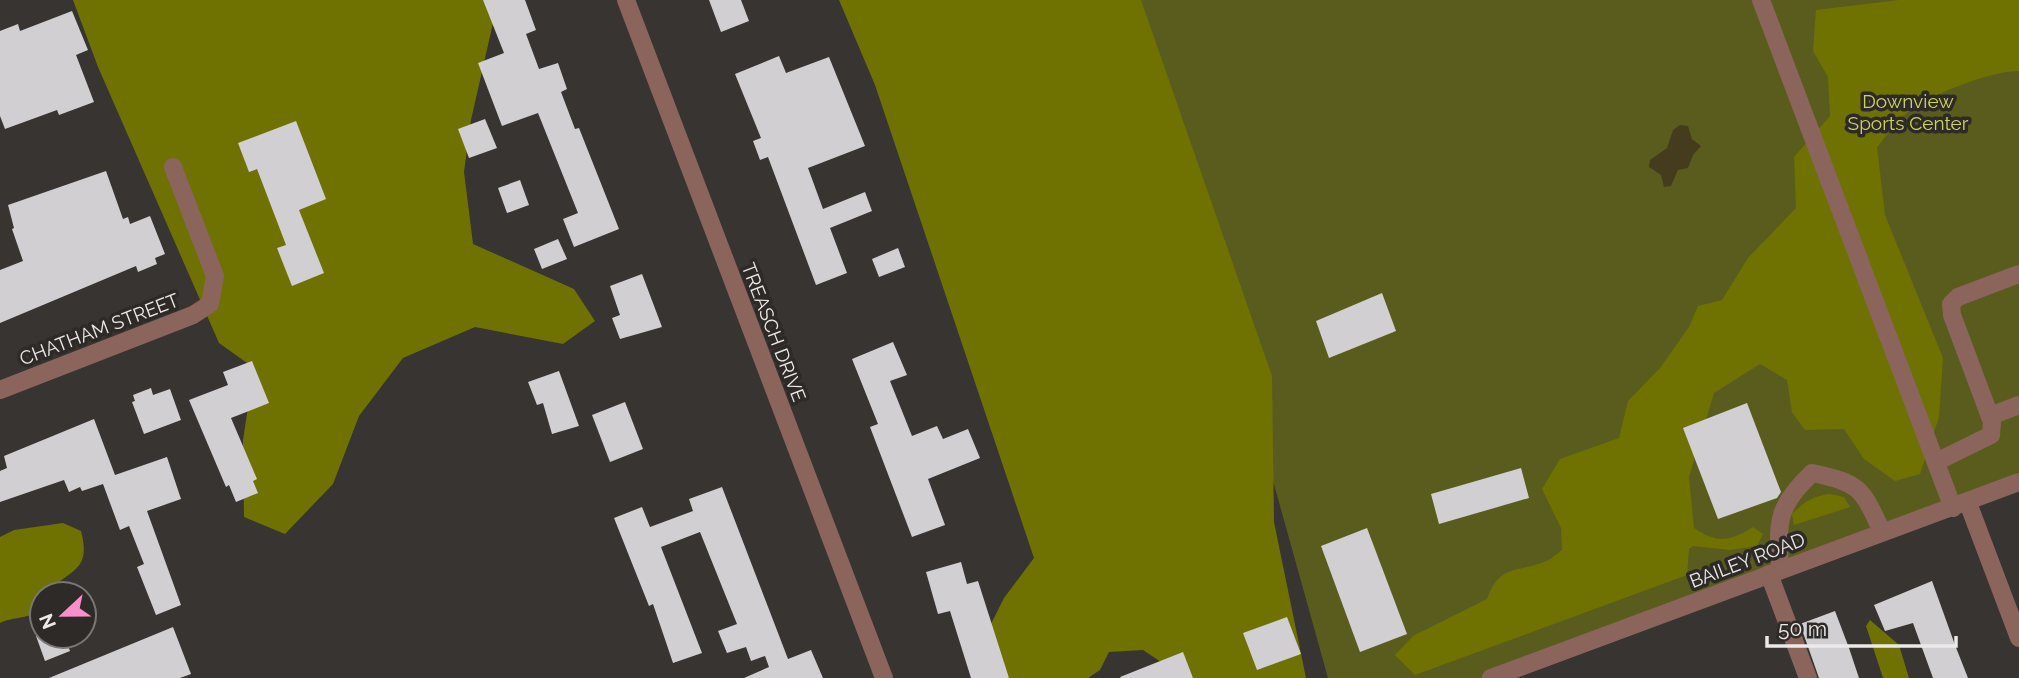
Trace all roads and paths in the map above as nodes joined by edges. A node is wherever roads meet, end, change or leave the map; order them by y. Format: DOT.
graph roads {
  1 [pos="626,0"];
  2 [pos="1761,0"];
  3 [pos="173,167"];
  4 [pos="2019,274"];
  5 [pos="0,390"];
  6 [pos="2019,405"];
  7 [pos="1990,416"];
  8 [pos="1936,462"];
  9 [pos="2019,482"];
  10 [pos="1961,505"];
  11 [pos="1882,532"];
  12 [pos="1774,572"];
  13 [pos="2019,638"];
  14 [pos="884,678"];
  15 [pos="1491,678"];
  16 [pos="1808,678"];
  1 -- 14 [label="street, TREASCH DRIVE"];
  2 -- 8 [label="street"];
  3 -- 5 [label="street, CHATHAM STREET"];
  4 -- 7 [label="street"];
  6 -- 7 [label="street"];
  7 -- 8 [label="street"];
  8 -- 10 [label="street"];
  9 -- 10 [label="street, BAILEY ROAD"];
  10 -- 11 [label="street, BAILEY ROAD"];
  10 -- 13 [label="street"];
  11 -- 12 [label="street, BAILEY ROAD"];
  11 -- 12 [label="street"];
  12 -- 15 [label="street, BAILEY ROAD"];
  12 -- 16 [label="street"];
}
